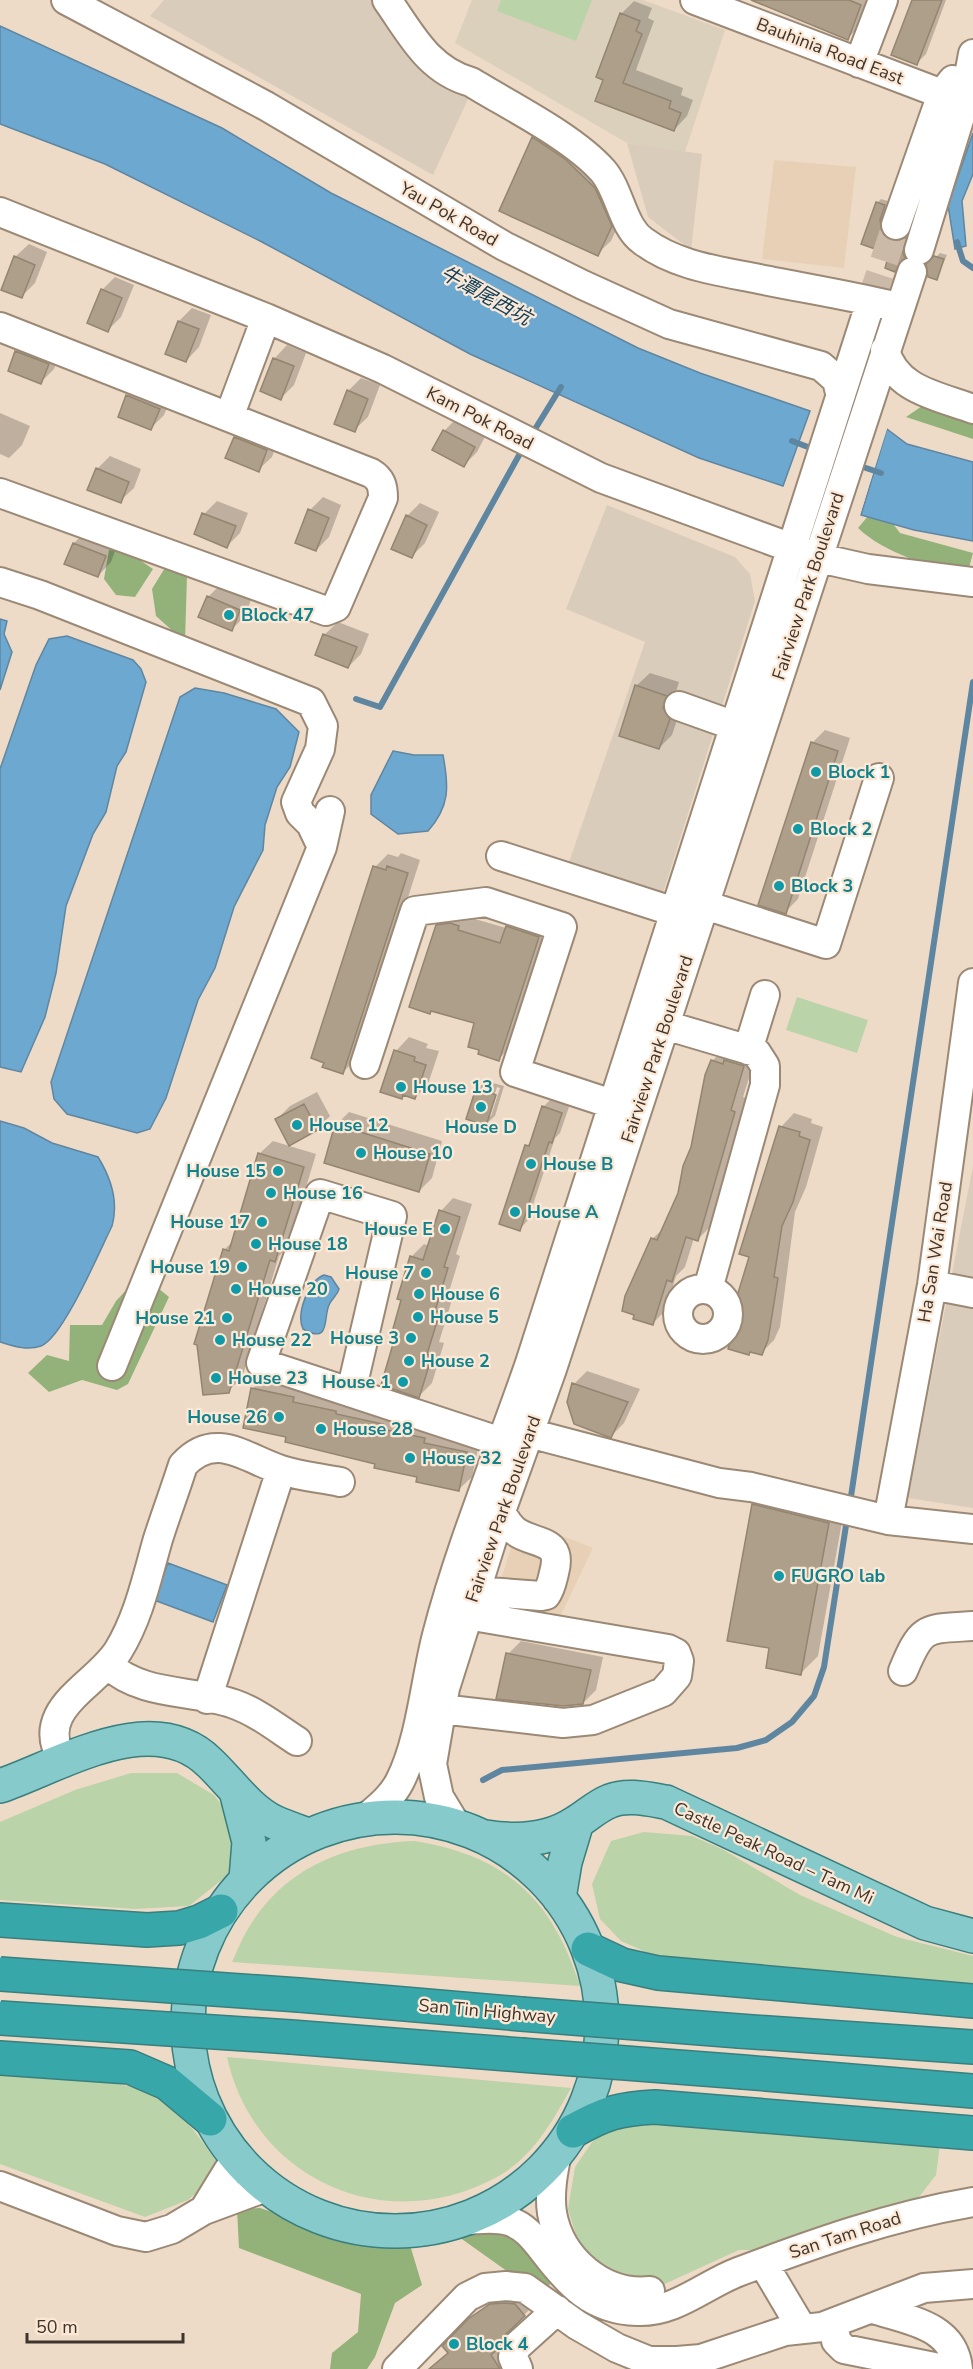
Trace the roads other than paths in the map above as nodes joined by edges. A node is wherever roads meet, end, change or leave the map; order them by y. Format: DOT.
graph roads {
  1 [pos="66,0"];
  2 [pos="387,0"];
  3 [pos="695,0"];
  4 [pos="884,0"];
  5 [pos="973,55"];
  6 [pos="860,63"];
  7 [pos="953,100"];
  8 [pos="0,212"];
  9 [pos="896,225"];
  10 [pos="870,301"];
  11 [pos="900,308"];
  12 [pos="266,318"];
  13 [pos="0,327"];
  14 [pos="885,350"];
  15 [pos="839,398"];
  16 [pos="973,409"];
  17 [pos="229,417"];
  18 [pos="0,493"];
  19 [pos="818,509"];
  20 [pos="791,549"];
  21 [pos="819,558"];
  22 [pos="0,582"];
  23 [pos="973,582"];
  24 [pos="679,706"];
  25 [pos="735,726"];
  26 [pos="879,778"];
  27 [pos="330,811"];
  28 [pos="322,847"];
  29 [pos="501,856"];
  30 [pos="705,904"];
  31 [pos="675,912"];
  32 [pos="973,983"];
  33 [pos="765,995"];
  34 [pos="665,1025"];
  35 [pos="748,1050"];
  36 [pos="365,1065"];
  37 [pos="612,1104"];
  38 [pos="932,1285"];
  39 [pos="708,1289"];
  40 [pos="973,1293"];
  41 [pos="112,1366"];
  42 [pos="351,1392"];
  43 [pos="515,1438"];
  44 [pos="281,1470"];
  45 [pos="340,1482"];
  46 [pos="501,1511"];
  47 [pos="877,1517"];
  48 [pos="973,1529"];
  49 [pos="470,1606"];
  50 [pos="973,1626"];
  51 [pos="108,1665"];
  52 [pos="903,1671"];
  53 [pos="207,1699"];
  54 [pos="441,1709"];
  55 [pos="297,1741"];
  56 [pos="64,1762"];
  57 [pos="0,1786"];
  58 [pos="236,1791"];
  59 [pos="366,1818"];
  60 [pos="577,1822"];
  61 [pos="456,1825"];
  62 [pos="308,1835"];
  63 [pos="486,1837"];
  64 [pos="246,1880"];
  65 [pos="560,1898"];
  66 [pos="221,1911"];
  67 [pos="0,1920"];
  68 [pos="973,1936"];
  69 [pos="588,1949"];
  70 [pos="0,1974"];
  71 [pos="973,2001"];
  72 [pos="0,2018"];
  73 [pos="973,2047"];
  74 [pos="0,2058"];
  75 [pos="973,2091"];
  76 [pos="210,2119"];
  77 [pos="973,2133"];
  78 [pos="565,2142"];
  79 [pos="236,2158"];
  80 [pos="0,2186"];
  81 [pos="266,2187"];
  82 [pos="973,2202"];
  83 [pos="204,2210"];
  84 [pos="468,2220"];
  85 [pos="763,2263"];
  86 [pos="720,2279"];
  87 [pos="973,2284"];
  88 [pos="873,2309"];
  89 [pos="557,2310"];
  90 [pos="834,2324"];
  91 [pos="801,2327"];
  92 [pos="948,2368"];
  93 [pos="397,2369"];
  94 [pos="518,2369"];
  1 -- 15 [label="street, Yau Pok Road"];
  2 -- 10 [label="street"];
  3 -- 6 [label="street, Bauhinia Road East"];
  4 -- 6 [label="street"];
  5 -- 7 [label="street"];
  6 -- 7 [label="street, Bauhinia Road East"];
  7 -- 9 [label="street"];
  7 -- 11 [label="street, Fairview Park Boulevard"];
  8 -- 12 [label="street, Kam Pok Road"];
  10 -- 11 [label="street"];
  10 -- 15 [label="street, Fairview Park Boulevard"];
  11 -- 14 [label="street, Fairview Park Boulevard"];
  12 -- 17 [label="street"];
  12 -- 20 [label="street, Kam Pok Road"];
  13 -- 17 [label="street"];
  14 -- 16 [label="street"];
  14 -- 19 [label="street, Fairview Park Boulevard"];
  15 -- 19 [label="street, Fairview Park Boulevard"];
  17 -- 18 [label="street"];
  19 -- 20 [label="street, Fairview Park Boulevard"];
  19 -- 21 [label="street, Fairview Park Boulevard"];
  20 -- 21 [label="street, Kam Pok Road"];
  20 -- 25 [label="street, Fairview Park Boulevard"];
  21 -- 23 [label="street, Kam Pok Road"];
  21 -- 30 [label="street, Fairview Park Boulevard"];
  22 -- 28 [label="street"];
  24 -- 25 [label="street"];
  25 -- 31 [label="street, Fairview Park Boulevard"];
  26 -- 30 [label="street"];
  27 -- 28 [label="street"];
  28 -- 41 [label="street"];
  29 -- 31 [label="street"];
  30 -- 34 [label="street, Fairview Park Boulevard"];
  31 -- 37 [label="street, Fairview Park Boulevard"];
  32 -- 38 [label="street, Ha San Wai Road"];
  33 -- 35 [label="street"];
  34 -- 35 [label="street"];
  34 -- 43 [label="street, Fairview Park Boulevard"];
  35 -- 39 [label="street"];
  36 -- 37 [label="street"];
  37 -- 43 [label="street, Fairview Park Boulevard"];
  38 -- 40 [label="street"];
  38 -- 47 [label="street, Ha San Wai Road"];
  42 -- 42 [label="street"];
  42 -- 43 [label="street"];
  43 -- 46 [label="street, Fairview Park Boulevard"];
  43 -- 47 [label="street"];
  43 -- 59 [label="street, Fairview Park Boulevard"];
  44 -- 45 [label="street"];
  44 -- 51 [label="street"];
  44 -- 53 [label="street"];
  46 -- 49 [label="street, Fairview Park Boulevard"];
  46 -- 49 [label="street"];
  47 -- 48 [label="street"];
  49 -- 54 [label="street, Fairview Park Boulevard"];
  49 -- 54 [label="street"];
  50 -- 52 [label="street"];
  51 -- 53 [label="street"];
  51 -- 56 [label="street"];
  53 -- 55 [label="street"];
  54 -- 61 [label="street, Fairview Park Boulevard"];
  56 -- 57 [label="main road"];
  56 -- 58 [label="main road"];
  58 -- 62 [label="main road"];
  58 -- 64 [label="main road"];
  59 -- 61 [label="main road"];
  59 -- 62 [label="main road"];
  60 -- 63 [label="main road, Castle Peak Road – Tam Mi"];
  60 -- 65 [label="main road"];
  60 -- 68 [label="main road, Castle Peak Road – Tam Mi"];
  61 -- 63 [label="main road"];
  62 -- 64 [label="main road"];
  63 -- 65 [label="main road"];
  64 -- 66 [label="main road"];
  65 -- 69 [label="main road"];
  66 -- 67 [label="highway"];
  66 -- 76 [label="main road"];
  69 -- 71 [label="highway"];
  69 -- 78 [label="main road"];
  70 -- 73 [label="highway, San Tin Highway, bridge"];
  72 -- 75 [label="highway, bridge"];
  74 -- 76 [label="highway"];
  76 -- 79 [label="main road"];
  77 -- 78 [label="highway"];
  78 -- 84 [label="main road"];
  78 -- 86 [label="street, San Tam Road"];
  79 -- 81 [label="main road"];
  79 -- 83 [label="street"];
  80 -- 83 [label="street"];
  81 -- 83 [label="street"];
  81 -- 84 [label="main road"];
  82 -- 85 [label="street, San Tam Road"];
  84 -- 86 [label="street, San Tam Road"];
  85 -- 86 [label="street, San Tam Road"];
  85 -- 91 [label="street"];
  87 -- 88 [label="street"];
  88 -- 90 [label="street"];
  88 -- 92 [label="street"];
  89 -- 91 [label="street"];
  89 -- 93 [label="street"];
  89 -- 94 [label="street"];
  90 -- 91 [label="street"];
  90 -- 92 [label="street"];
}
